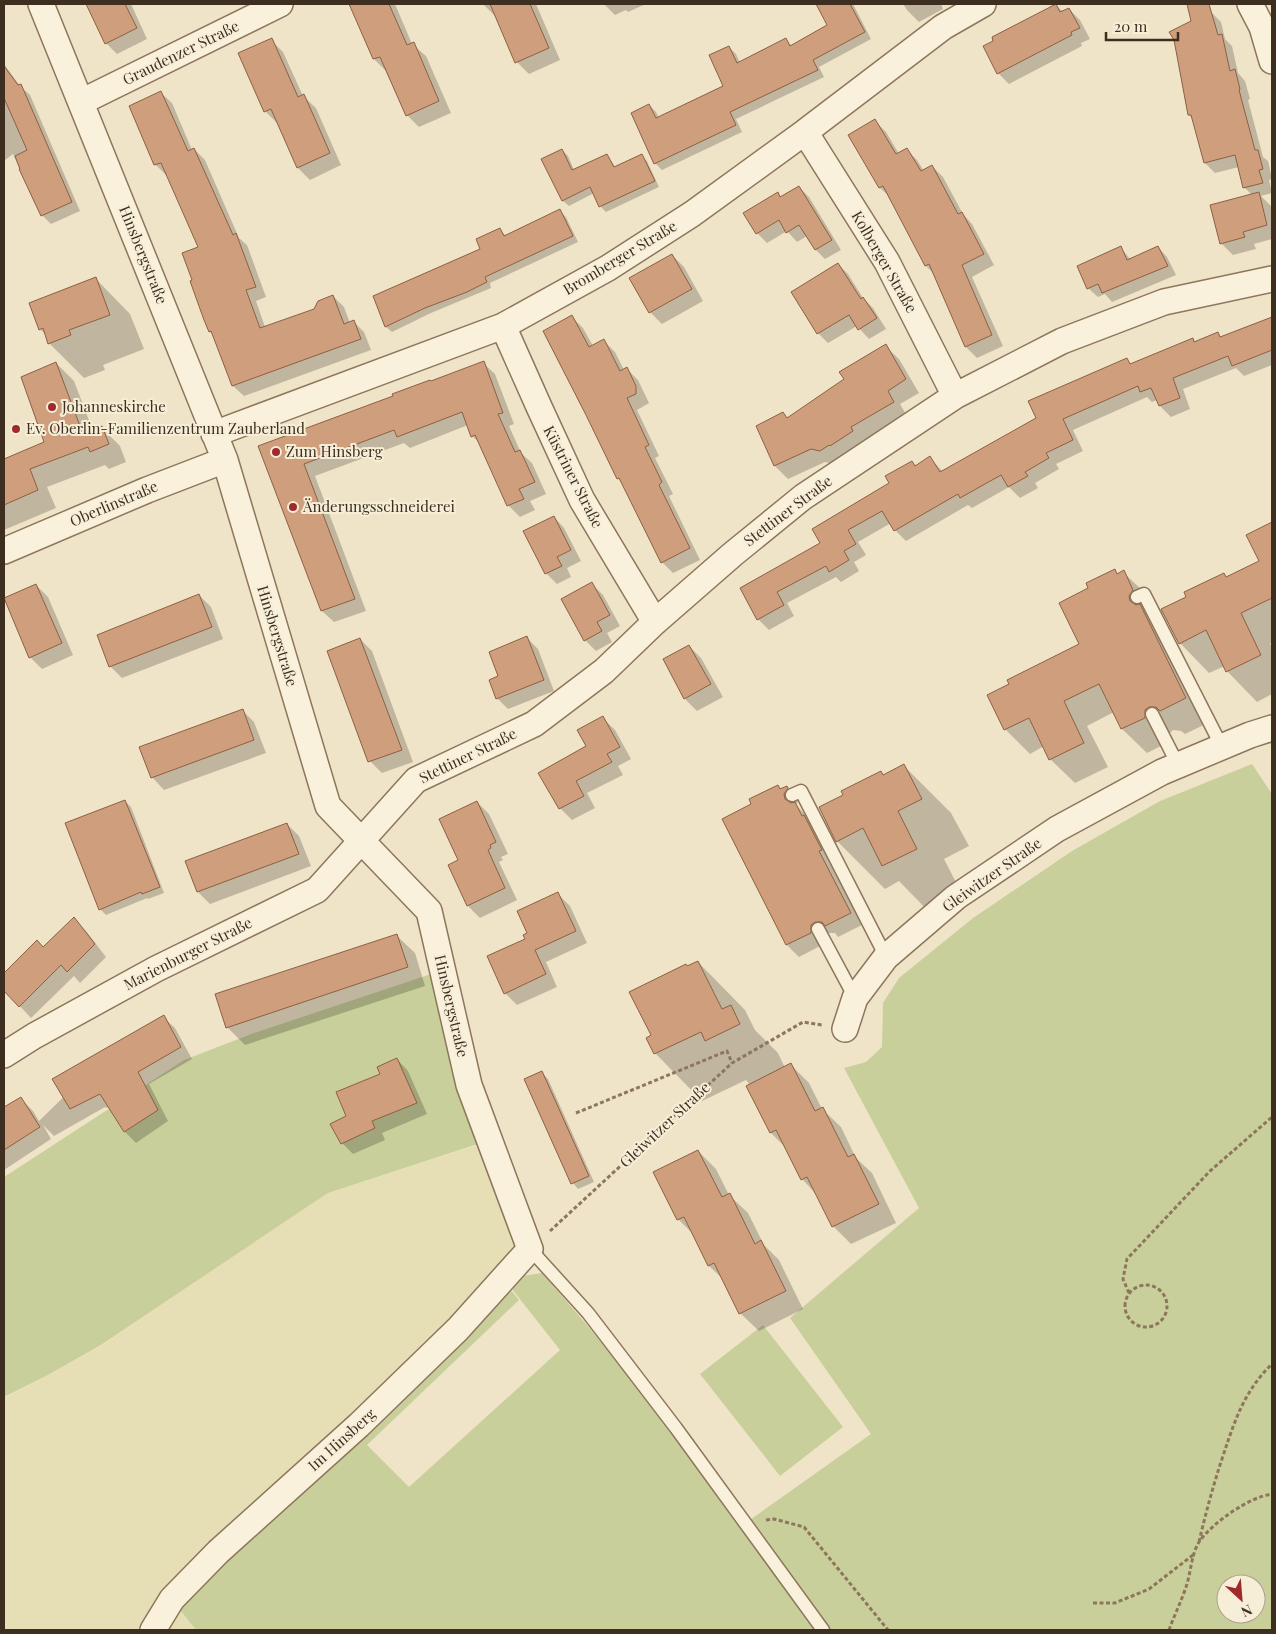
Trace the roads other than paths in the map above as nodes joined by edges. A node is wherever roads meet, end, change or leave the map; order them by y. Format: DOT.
graph roads {
  1 [pos="41,4"];
  2 [pos="280,4"];
  3 [pos="983,4"];
  4 [pos="1250,4"];
  5 [pos="1272,61"];
  6 [pos="81,102"];
  7 [pos="805,132"];
  8 [pos="1272,279"];
  9 [pos="503,326"];
  10 [pos="955,396"];
  11 [pos="214,434"];
  12 [pos="225,460"];
  13 [pos="4,551"];
  14 [pos="1137,597"];
  15 [pos="654,622"];
  16 [pos="1152,714"];
  17 [pos="1272,728"];
  18 [pos="1222,748"];
  19 [pos="1178,765"];
  20 [pos="792,796"];
  21 [pos="361,840"];
  22 [pos="818,929"];
  23 [pos="886,957"];
  24 [pos="855,998"];
  25 [pos="845,1029"];
  26 [pos="4,1055"];
  27 [pos="530,1249"];
  28 [pos="153,1630"];
  29 [pos="823,1630"];
  1 -- 6 [label="street, Hinsbergstraße"];
  2 -- 6 [label="street, Graudenzer Straße"];
  3 -- 7 [label="street, Bromberger Straße"];
  4 -- 5 [label="street"];
  6 -- 11 [label="street, Hinsbergstraße"];
  7 -- 9 [label="street, Bromberger Straße"];
  7 -- 10 [label="street, Kolberger Straße"];
  8 -- 10 [label="street, Stettiner Straße"];
  9 -- 11 [label="street, Bromberger Straße"];
  9 -- 15 [label="street, Küstriner Straße"];
  10 -- 15 [label="street, Stettiner Straße"];
  11 -- 12 [label="street, Hinsbergstraße"];
  12 -- 13 [label="street, Oberlinstraße"];
  12 -- 21 [label="street, Hinsbergstraße"];
  14 -- 18 [label="lane"];
  15 -- 21 [label="street, Stettiner Straße"];
  16 -- 19 [label="lane"];
  17 -- 18 [label="street, Gleiwitzer Straße"];
  18 -- 19 [label="street, Gleiwitzer Straße"];
  19 -- 23 [label="street, Gleiwitzer Straße"];
  20 -- 23 [label="lane"];
  21 -- 26 [label="street, Marienburger Straße"];
  21 -- 27 [label="street, Hinsbergstraße"];
  22 -- 24 [label="lane"];
  23 -- 24 [label="street, Gleiwitzer Straße"];
  24 -- 25 [label="street, Gleiwitzer Straße"];
  27 -- 28 [label="street, Im Hinsberg"];
  27 -- 29 [label="lane"];
}
